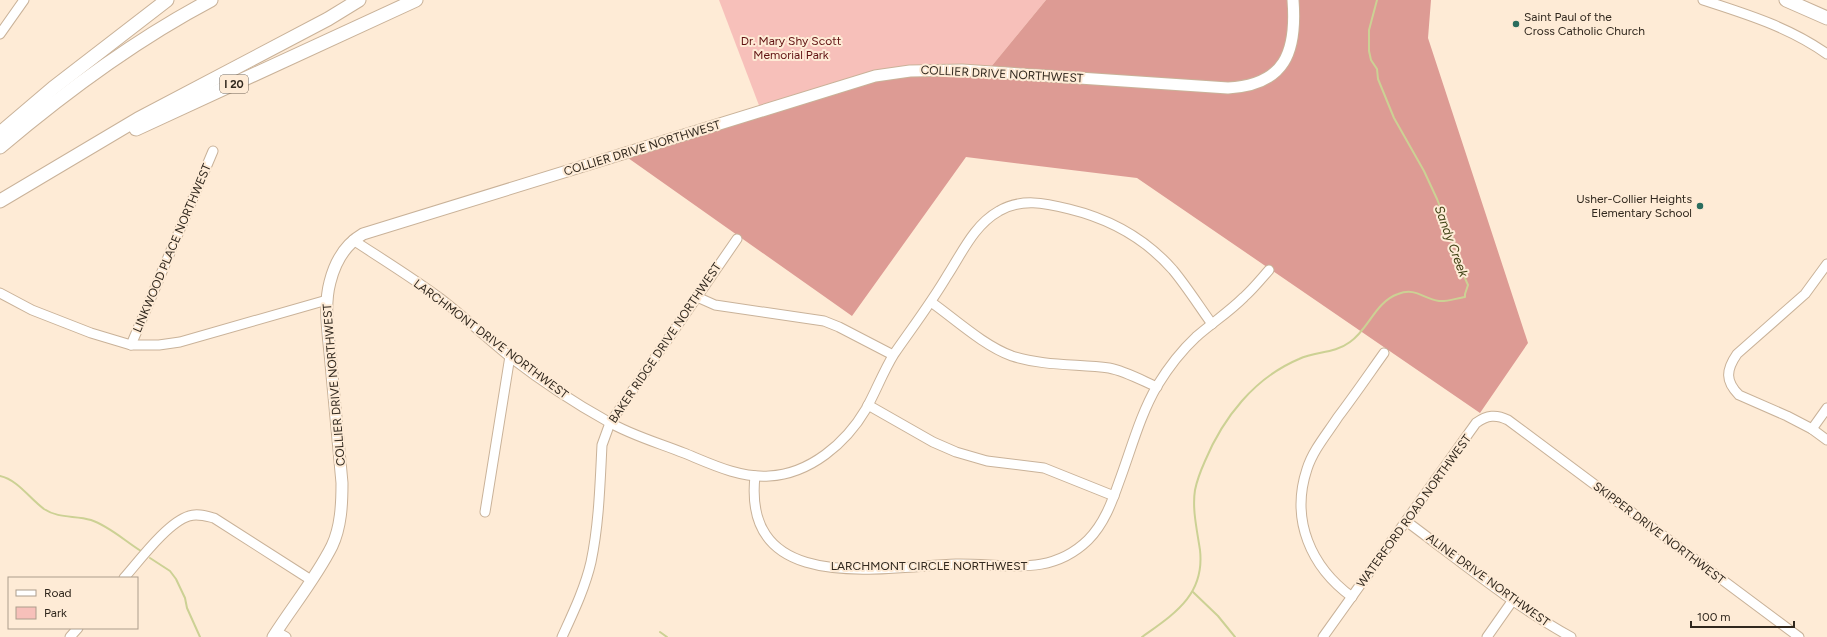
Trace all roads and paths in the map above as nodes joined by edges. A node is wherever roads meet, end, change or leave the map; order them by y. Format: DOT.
graph roads {
  1 [pos="24,0"];
  2 [pos="167,0"];
  3 [pos="211,0"];
  4 [pos="359,0"];
  5 [pos="416,0"];
  6 [pos="1293,0"];
  7 [pos="1703,0"];
  8 [pos="1786,0"];
  9 [pos="1827,18"];
  10 [pos="0,34"];
  11 [pos="1827,54"];
  12 [pos="0,133"];
  13 [pos="0,147"];
  14 [pos="213,151"];
  15 [pos="53,169"];
  16 [pos="0,201"];
  17 [pos="737,239"];
  18 [pos="353,240"];
  19 [pos="1827,264"];
  20 [pos="1269,270"];
  21 [pos="0,293"];
  22 [pos="697,297"];
  23 [pos="327,300"];
  24 [pos="931,302"];
  25 [pos="1212,324"];
  26 [pos="131,345"];
  27 [pos="1384,353"];
  28 [pos="894,355"];
  29 [pos="510,356"];
  30 [pos="1157,387"];
  31 [pos="868,405"];
  32 [pos="1827,408"];
  33 [pos="610,423"];
  34 [pos="1518,428"];
  35 [pos="1812,429"];
  36 [pos="1827,440"];
  37 [pos="755,476"];
  38 [pos="1114,496"];
  39 [pos="485,512"];
  40 [pos="1406,521"];
  41 [pos="125,577"];
  42 [pos="311,580"];
  43 [pos="1352,597"];
  44 [pos="1513,600"];
  45 [pos="77,629"];
  46 [pos="279,635"];
  47 [pos="70,637"];
  48 [pos="562,637"];
  49 [pos="1324,637"];
  50 [pos="1487,637"];
  51 [pos="1571,637"];
  52 [pos="1800,637"];
  1 -- 10 [label="street"];
  2 -- 12 [label="highway"];
  3 -- 13 [label="highway"];
  4 -- 15 [label="highway"];
  5 -- 15 [label="highway, I 20"];
  6 -- 18 [label="main road, COLLIER DRIVE NORTHWEST"];
  7 -- 11 [label="street"];
  8 -- 9 [label="highway"];
  14 -- 26 [label="street, LINKWOOD PLACE NORTHWEST"];
  15 -- 16 [label="highway, I 20"];
  17 -- 22 [label="street, BAKER RIDGE DRIVE NORTHWEST"];
  18 -- 23 [label="main road, COLLIER DRIVE NORTHWEST"];
  18 -- 29 [label="street, LARCHMONT DRIVE NORTHWEST"];
  19 -- 35 [label="street"];
  20 -- 25 [label="street, LARCHMONT CIRCLE NORTHWEST"];
  21 -- 26 [label="street"];
  22 -- 28 [label="street"];
  22 -- 33 [label="street, BAKER RIDGE DRIVE NORTHWEST"];
  23 -- 26 [label="street"];
  23 -- 42 [label="main road, COLLIER DRIVE NORTHWEST"];
  24 -- 25 [label="street, LARCHMONT DRIVE NORTHWEST"];
  24 -- 28 [label="street, LARCHMONT DRIVE NORTHWEST"];
  24 -- 30 [label="street"];
  25 -- 30 [label="street, LARCHMONT CIRCLE NORTHWEST"];
  27 -- 43 [label="street"];
  28 -- 31 [label="street, LARCHMONT DRIVE NORTHWEST"];
  29 -- 33 [label="street, LARCHMONT DRIVE NORTHWEST"];
  29 -- 39 [label="street"];
  30 -- 38 [label="street, LARCHMONT CIRCLE NORTHWEST"];
  31 -- 37 [label="street, LARCHMONT DRIVE NORTHWEST"];
  31 -- 38 [label="street"];
  32 -- 35 [label="street"];
  33 -- 37 [label="street, LARCHMONT DRIVE NORTHWEST"];
  33 -- 48 [label="street, BAKER RIDGE DRIVE NORTHWEST"];
  34 -- 40 [label="street, WATERFORD ROAD NORTHWEST"];
  34 -- 52 [label="street, SKIPPER DRIVE NORTHWEST"];
  35 -- 36 [label="street"];
  37 -- 38 [label="street, LARCHMONT CIRCLE NORTHWEST"];
  40 -- 43 [label="street, WATERFORD ROAD NORTHWEST"];
  40 -- 44 [label="street, ALINE DRIVE NORTHWEST"];
  41 -- 42 [label="street"];
  42 -- 46 [label="main road, COLLIER DRIVE NORTHWEST"];
  43 -- 49 [label="street, WATERFORD ROAD NORTHWEST"];
  44 -- 50 [label="street"];
  44 -- 51 [label="street, ALINE DRIVE NORTHWEST"];
  45 -- 47 [label="street"];
}
